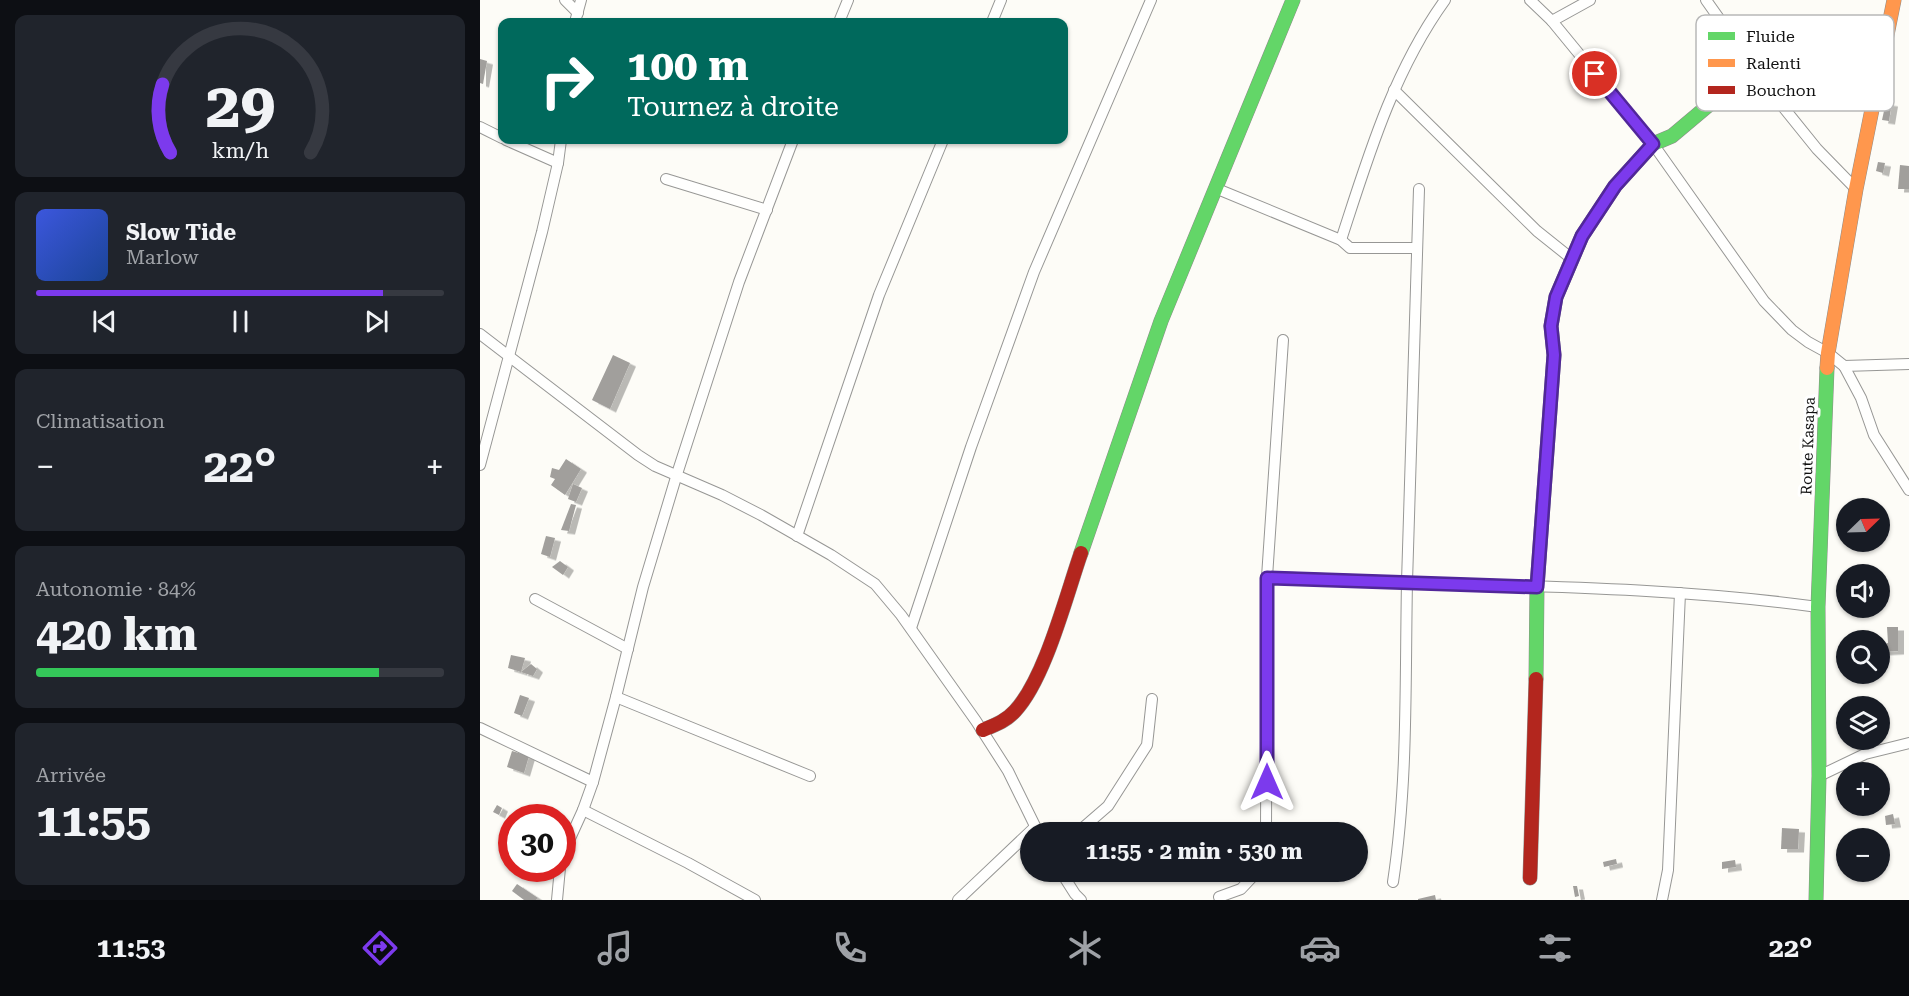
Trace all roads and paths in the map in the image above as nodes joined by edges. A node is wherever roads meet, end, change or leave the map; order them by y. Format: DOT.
graph roads {
  1 [pos="565,0"];
  2 [pos="581,0"];
  3 [pos="848,0"];
  4 [pos="1001,0"];
  5 [pos="1151,0"];
  6 [pos="1293,0"];
  7 [pos="1444,0"];
  8 [pos="1530,0"];
  9 [pos="1590,0"];
  10 [pos="1706,0"];
  11 [pos="1894,0"];
  12 [pos="1717,15"];
  13 [pos="1891,15"];
  14 [pos="577,18"];
  15 [pos="841,18"];
  16 [pos="994,18"];
  17 [pos="1552,21"];
  18 [pos="1394,90"];
  19 [pos="1702,111"];
  20 [pos="1786,111"];
  21 [pos="1872,111"];
  22 [pos="480,127"];
  23 [pos="498,136"];
  24 [pos="515,144"];
  25 [pos="560,144"];
  26 [pos="792,144"];
  27 [pos="941,144"];
  28 [pos="1653,144"];
  29 [pos="558,163"];
  30 [pos="666,179"];
  31 [pos="1215,188"];
  32 [pos="1419,189"];
  33 [pos="1856,189"];
  34 [pos="767,210"];
  35 [pos="1341,240"];
  36 [pos="1417,248"];
  37 [pos="1572,259"];
  38 [pos="480,334"];
  39 [pos="1282,340"];
  40 [pos="1828,353"];
  41 [pos="508,355"];
  42 [pos="1909,364"];
  43 [pos="1844,366"];
  44 [pos="480,465"];
  45 [pos="677,474"];
  46 [pos="1909,490"];
  47 [pos="797,536"];
  48 [pos="1267,578"];
  49 [pos="1407,582"];
  50 [pos="1537,587"];
  51 [pos="1680,593"];
  52 [pos="536,599"];
  53 [pos="1818,607"];
  54 [pos="911,628"];
  55 [pos="628,649"];
  56 [pos="616,697"];
  57 [pos="1152,699"];
  58 [pos="480,728"];
  59 [pos="983,730"];
  60 [pos="1909,742"];
  61 [pos="810,776"];
  62 [pos="1819,776"];
  63 [pos="593,782"];
  64 [pos="583,810"];
  65 [pos="1032,822"];
  66 [pos="1090,822"];
  67 [pos="1266,822"];
  68 [pos="576,825"];
  69 [pos="1020,844"];
  70 [pos="1530,878"];
  71 [pos="559,882"];
  72 [pos="1067,882"];
  73 [pos="1248,882"];
  74 [pos="1393,882"];
  75 [pos="1219,897"];
  76 [pos="557,900"];
  77 [pos="755,900"];
  78 [pos="957,900"];
  79 [pos="1081,900"];
  80 [pos="1662,900"];
  81 [pos="1816,900"];
  1 -- 14 [label="street"];
  2 -- 14 [label="street"];
  3 -- 15 [label="street"];
  4 -- 16 [label="street"];
  5 -- 54 [label="street"];
  6 -- 31 [label="street"];
  7 -- 18 [label="street"];
  8 -- 17 [label="street"];
  9 -- 17 [label="street"];
  10 -- 12 [label="street"];
  11 -- 13 [label="street, Route Kasapa"];
  17 -- 28 [label="street"];
  18 -- 35 [label="street"];
  18 -- 37 [label="street"];
  19 -- 28 [label="street"];
  20 -- 33 [label="street"];
  21 -- 33 [label="street, Route Kasapa"];
  22 -- 23 [label="street"];
  24 -- 29 [label="street"];
  25 -- 29 [label="street"];
  26 -- 34 [label="street"];
  27 -- 47 [label="street"];
  28 -- 37 [label="street"];
  28 -- 40 [label="street"];
  29 -- 41 [label="street"];
  30 -- 34 [label="street"];
  31 -- 35 [label="street"];
  31 -- 59 [label="street"];
  32 -- 36 [label="street"];
  33 -- 40 [label="street, Route Kasapa"];
  34 -- 45 [label="street"];
  35 -- 36 [label="street"];
  36 -- 49 [label="street"];
  37 -- 50 [label="street"];
  38 -- 41 [label="street"];
  39 -- 48 [label="street"];
  40 -- 43 [label="street"];
  40 -- 53 [label="street, Route Kasapa"];
  41 -- 44 [label="street"];
  41 -- 45 [label="street"];
  42 -- 43 [label="street"];
  43 -- 46 [label="street"];
  45 -- 47 [label="street"];
  45 -- 55 [label="street"];
  47 -- 54 [label="street"];
  48 -- 49 [label="street"];
  48 -- 67 [label="street"];
  49 -- 50 [label="street"];
  49 -- 74 [label="street"];
  50 -- 51 [label="street"];
  50 -- 70 [label="street"];
  51 -- 53 [label="street"];
  51 -- 80 [label="street"];
  52 -- 55 [label="street"];
  53 -- 62 [label="street, Route Kasapa"];
  54 -- 59 [label="street"];
  55 -- 56 [label="street"];
  56 -- 61 [label="street"];
  56 -- 63 [label="street"];
  57 -- 66 [label="street"];
  58 -- 63 [label="street"];
  59 -- 65 [label="street"];
  60 -- 62 [label="street"];
  62 -- 81 [label="street, Route Kasapa"];
  63 -- 64 [label="street"];
  64 -- 68 [label="street"];
  64 -- 77 [label="street"];
  69 -- 78 [label="street"];
  71 -- 76 [label="street"];
  72 -- 79 [label="street"];
  73 -- 75 [label="street"];
}
